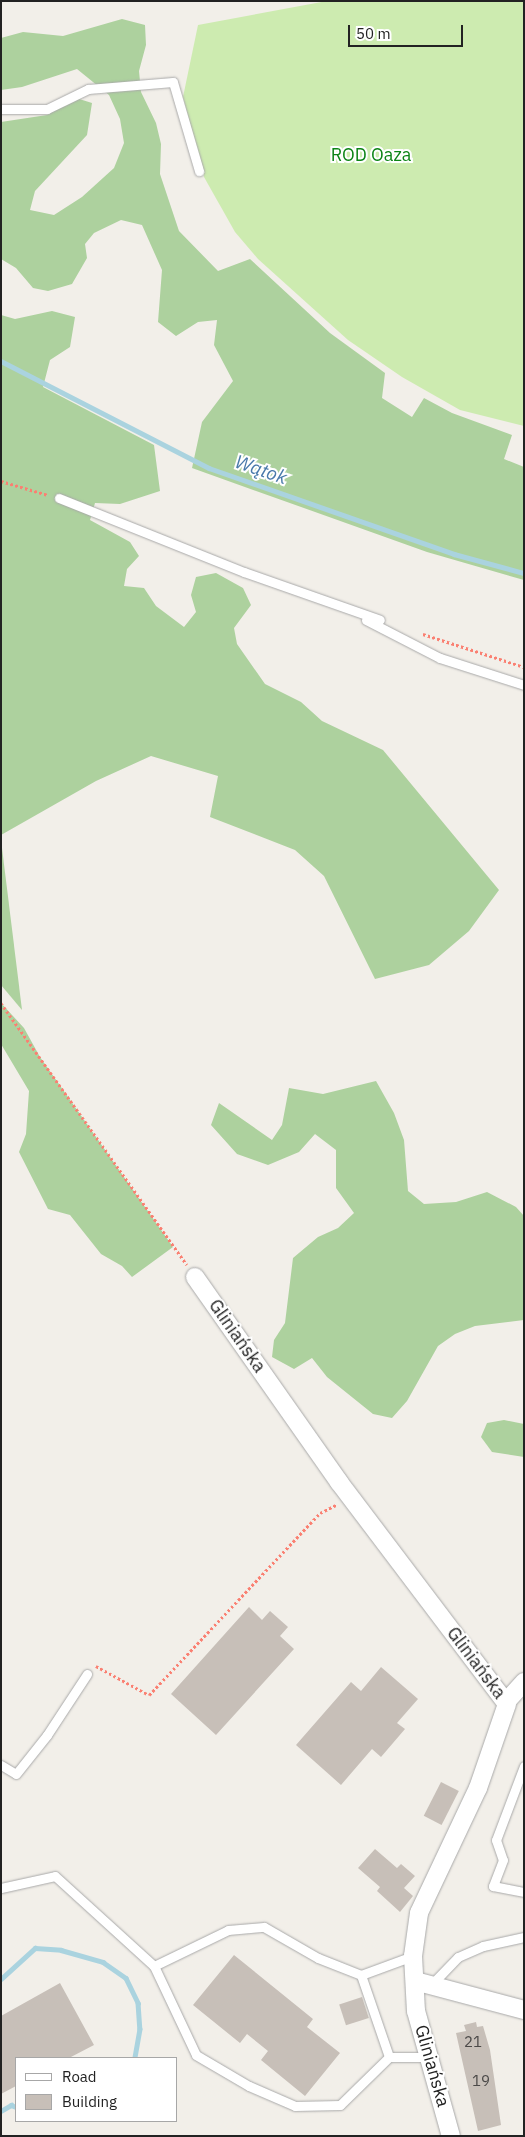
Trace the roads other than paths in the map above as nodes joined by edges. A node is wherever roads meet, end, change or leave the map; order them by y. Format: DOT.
graph roads {
  1 [pos="1,110"];
  2 [pos="199,171"];
  3 [pos="59,498"];
  4 [pos="524,685"];
  5 [pos="196,1277"];
  6 [pos="87,1674"];
  7 [pos="524,1682"];
  8 [pos="506,1702"];
  9 [pos="1,1765"];
  10 [pos="524,1766"];
  11 [pos="1,1888"];
  12 [pos="524,1892"];
  13 [pos="524,1936"];
  14 [pos="413,1956"];
  15 [pos="154,1966"];
  16 [pos="361,1975"];
  17 [pos="423,1983"];
  18 [pos="524,2010"];
  19 [pos="389,2057"];
  20 [pos="429,2057"];
  21 [pos="451,2136"];
  1 -- 2 [label="lane"];
  3 -- 4 [label="lane"];
  5 -- 8 [label="street, Gliniańska"];
  6 -- 9 [label="lane"];
  7 -- 8 [label="street"];
  8 -- 14 [label="street, Gliniańska"];
  10 -- 12 [label="lane"];
  11 -- 15 [label="lane"];
  13 -- 17 [label="lane"];
  14 -- 16 [label="lane"];
  14 -- 17 [label="street, Gliniańska"];
  15 -- 16 [label="lane"];
  15 -- 19 [label="lane"];
  16 -- 19 [label="lane"];
  17 -- 18 [label="street"];
  17 -- 20 [label="street, Gliniańska"];
  19 -- 20 [label="lane"];
  20 -- 21 [label="street, Gliniańska"];
}
